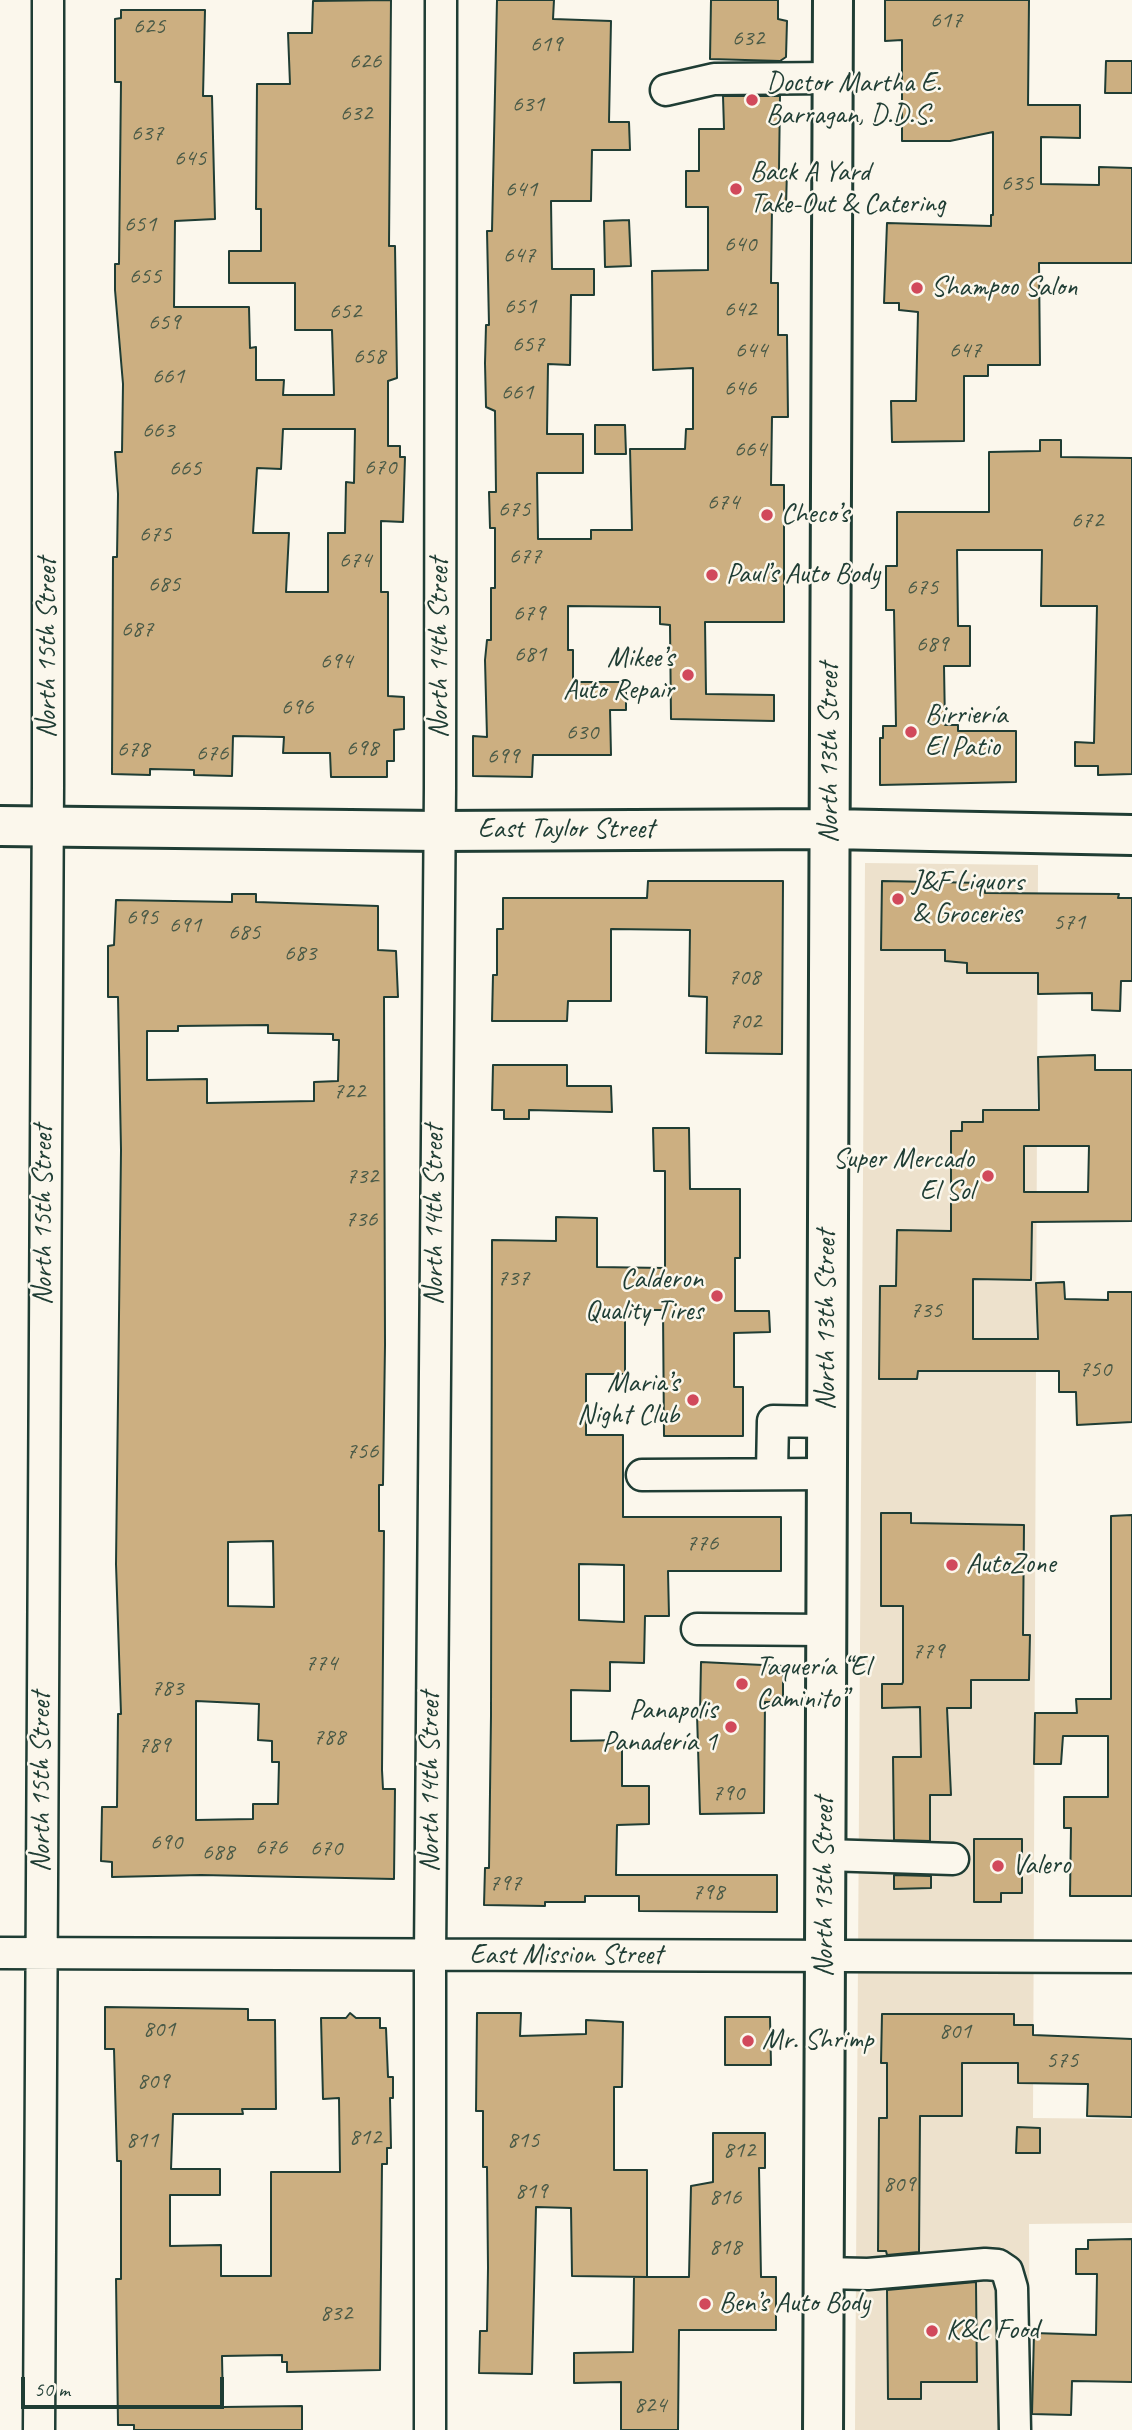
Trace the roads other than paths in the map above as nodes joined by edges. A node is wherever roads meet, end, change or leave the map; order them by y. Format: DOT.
graph roads {
  1 [pos="48,0"];
  2 [pos="441,0"];
  3 [pos="833,0"];
  4 [pos="832,78"];
  5 [pos="666,90"];
  6 [pos="0,826"];
  7 [pos="47,826"];
  8 [pos="829,829"];
  9 [pos="438,831"];
  10 [pos="1132,835"];
  11 [pos="827,1422"];
  12 [pos="772,1472"];
  13 [pos="827,1474"];
  14 [pos="642,1475"];
  15 [pos="697,1629"];
  16 [pos="826,1630"];
  17 [pos="825,1855"];
  18 [pos="953,1859"];
  19 [pos="0,1953"];
  20 [pos="40,1953"];
  21 [pos="430,1955"];
  22 [pos="825,1956"];
  23 [pos="1132,1957"];
  24 [pos="824,2273"];
  25 [pos="39,2430"];
  26 [pos="430,2430"];
  27 [pos="823,2430"];
  28 [pos="1015,2430"];
  1 -- 7 [label="street, North 15th Street"];
  2 -- 9 [label="street, North 14th Street"];
  3 -- 4 [label="main road, North 13th Street"];
  4 -- 5 [label="street"];
  4 -- 8 [label="main road, North 13th Street"];
  6 -- 7 [label="main road, East Taylor Street"];
  7 -- 9 [label="main road, East Taylor Street"];
  7 -- 20 [label="street, North 15th Street"];
  8 -- 9 [label="main road, East Taylor Street"];
  8 -- 10 [label="main road, East Taylor Street"];
  8 -- 11 [label="main road, North 13th Street"];
  9 -- 21 [label="street, North 14th Street"];
  11 -- 12 [label="street"];
  11 -- 13 [label="main road, North 13th Street"];
  12 -- 13 [label="street"];
  12 -- 14 [label="street"];
  13 -- 16 [label="main road, North 13th Street"];
  15 -- 16 [label="street"];
  16 -- 17 [label="main road, North 13th Street"];
  17 -- 18 [label="street"];
  17 -- 22 [label="main road, North 13th Street"];
  19 -- 20 [label="street, East Mission Street"];
  20 -- 21 [label="street, East Mission Street"];
  20 -- 25 [label="street, North 15th Street"];
  21 -- 22 [label="street, East Mission Street"];
  21 -- 26 [label="street, North 14th Street"];
  22 -- 23 [label="street, East Mission Street"];
  22 -- 24 [label="main road, North 13th Street"];
  24 -- 27 [label="main road, North 13th Street"];
  24 -- 28 [label="street"];
}
